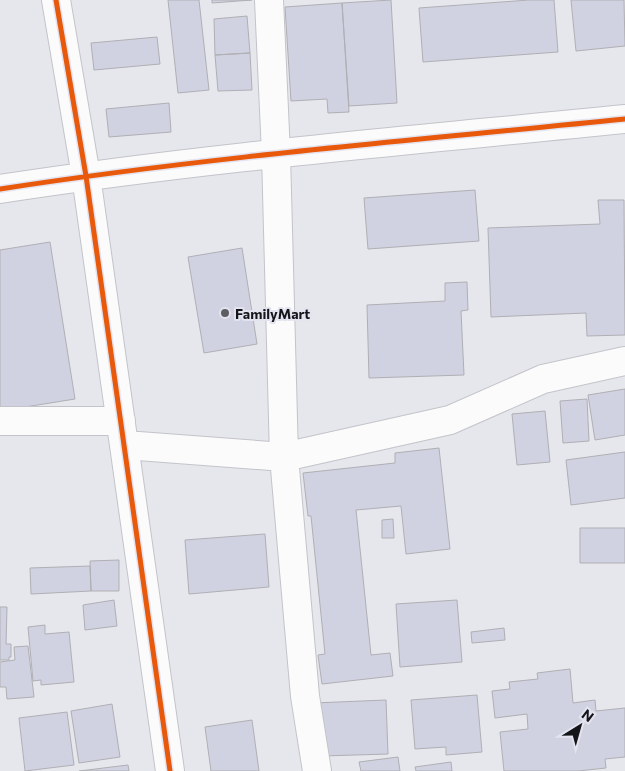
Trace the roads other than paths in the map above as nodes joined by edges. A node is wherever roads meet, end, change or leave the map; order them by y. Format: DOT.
graph roads {
  1 [pos="56,0"];
  2 [pos="269,0"];
  3 [pos="625,119"];
  4 [pos="276,154"];
  5 [pos="86,176"];
  6 [pos="0,189"];
  7 [pos="625,361"];
  8 [pos="0,421"];
  9 [pos="123,433"];
  10 [pos="284,457"];
  11 [pos="170,771"];
  12 [pos="317,771"];
  1 -- 5 [label="street"];
  2 -- 4 [label="street"];
  3 -- 4 [label="street"];
  4 -- 5 [label="street"];
  4 -- 10 [label="street"];
  5 -- 6 [label="street"];
  5 -- 9 [label="street"];
  7 -- 10 [label="street"];
  8 -- 9 [label="street"];
  9 -- 10 [label="street"];
  9 -- 11 [label="street"];
  10 -- 12 [label="street"];
}
